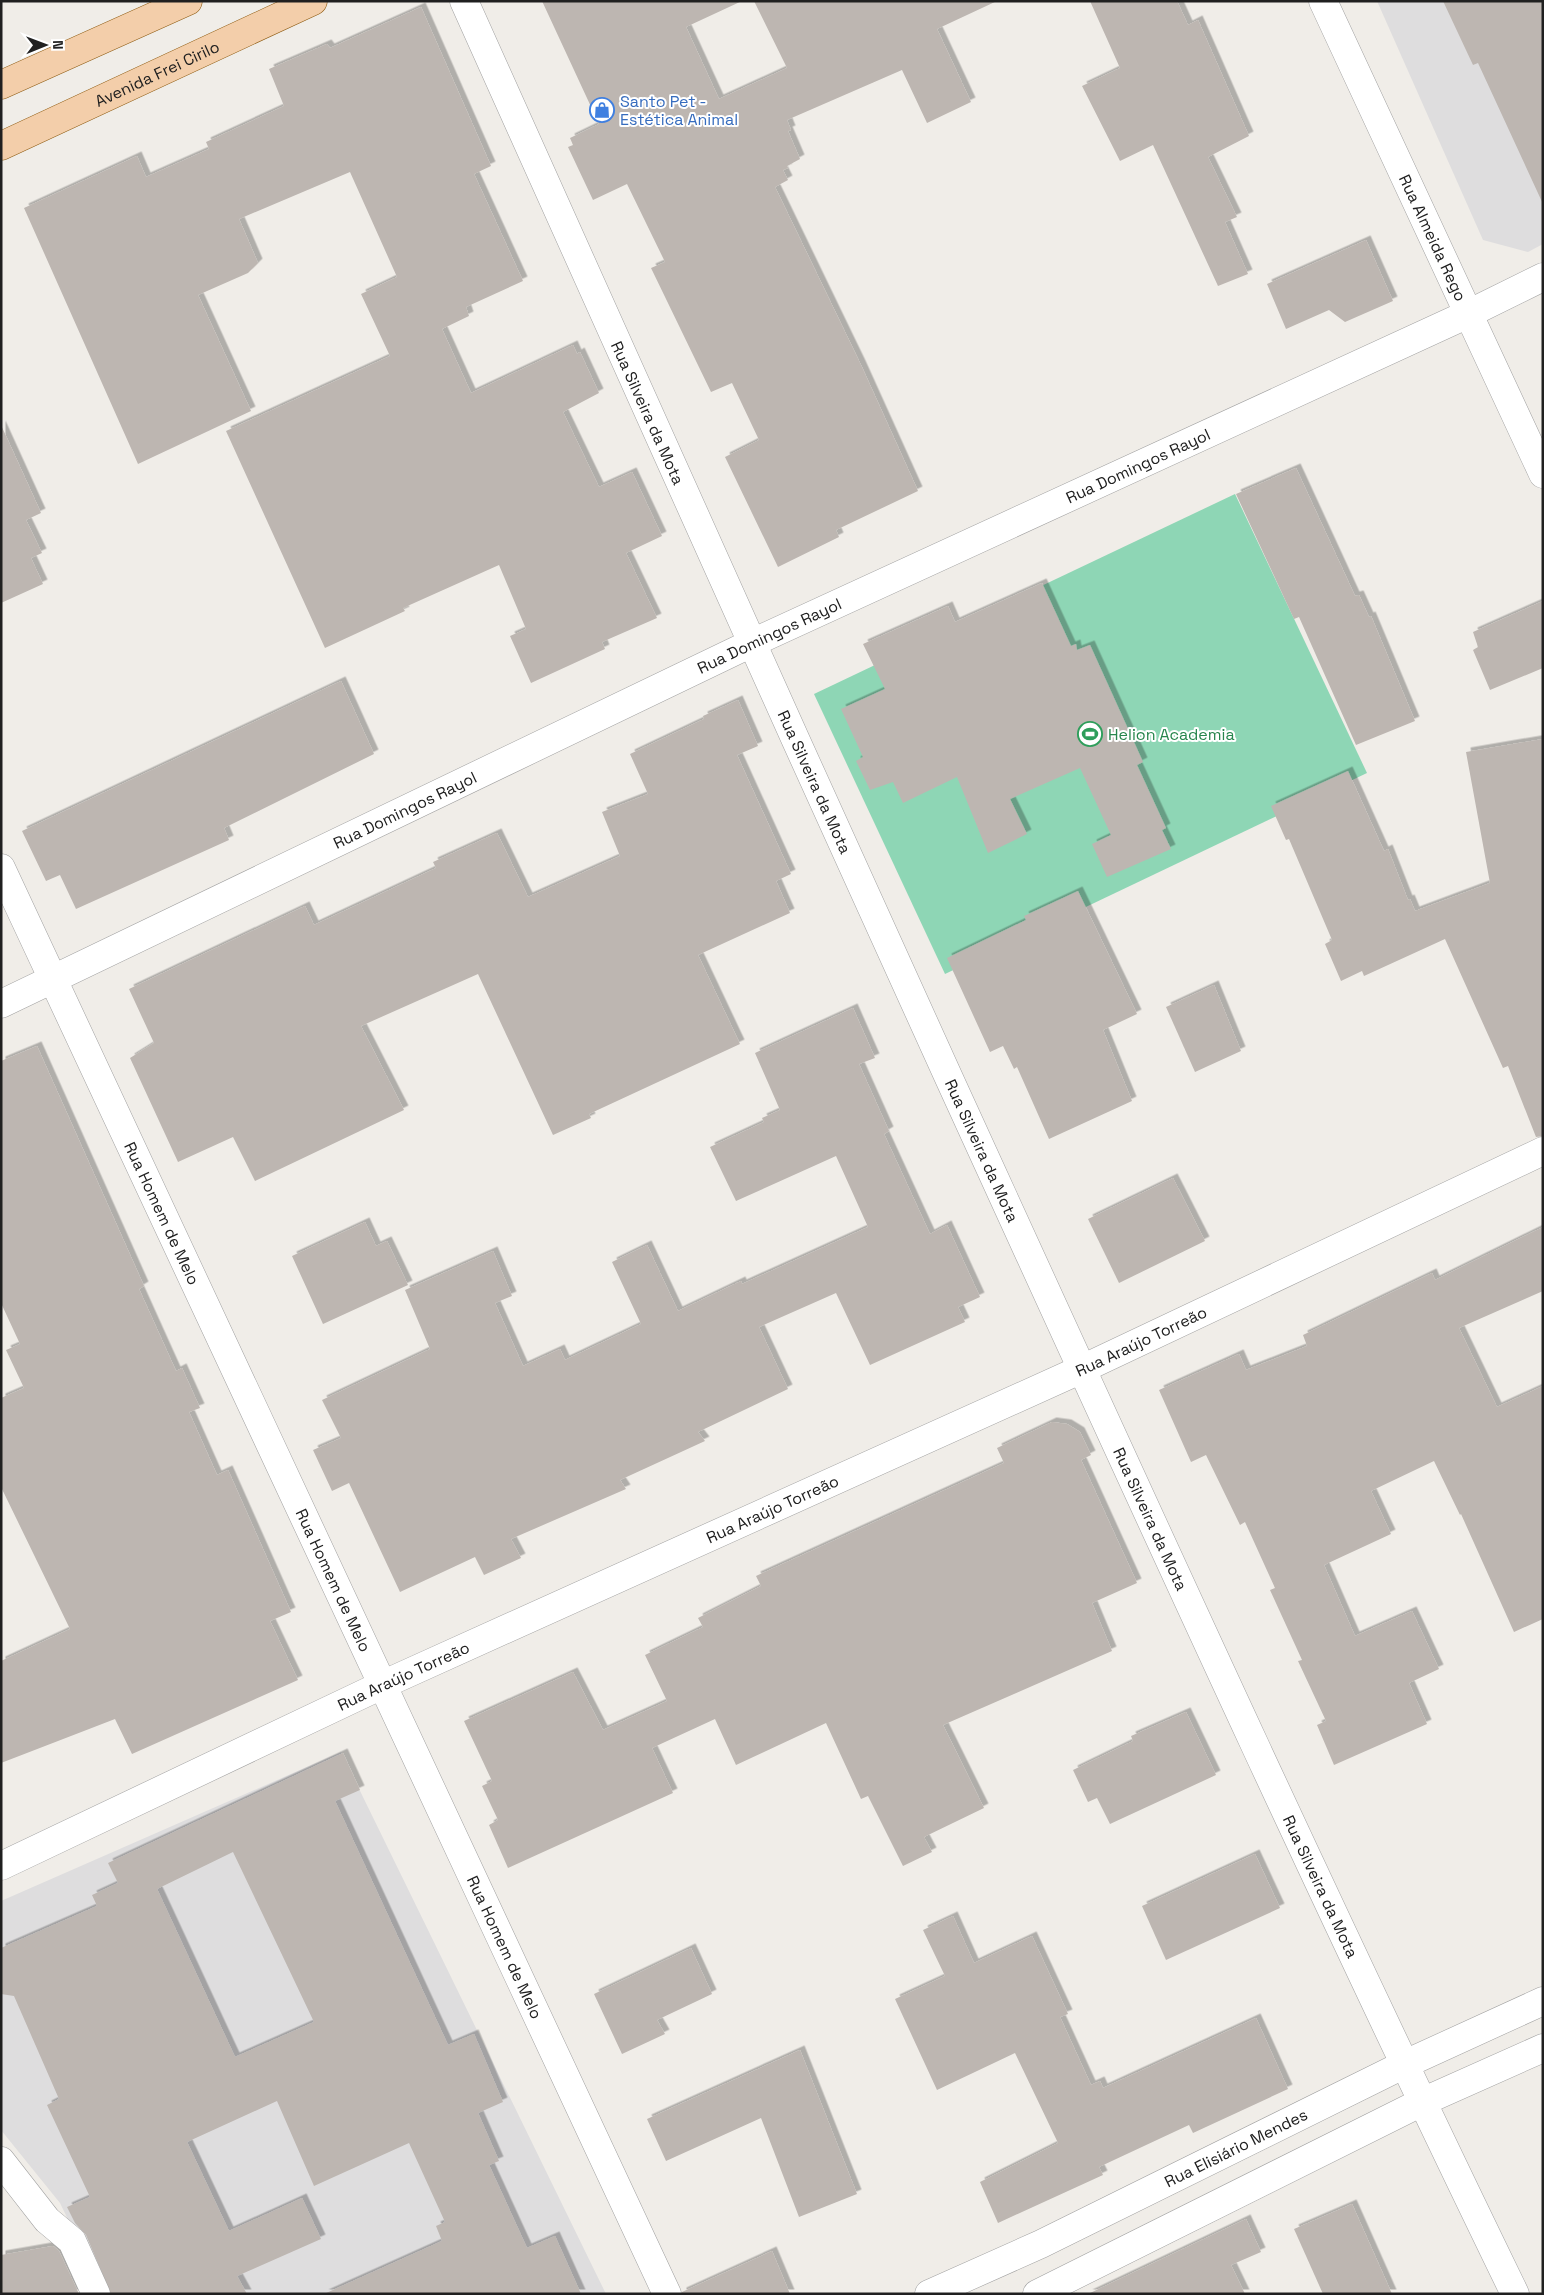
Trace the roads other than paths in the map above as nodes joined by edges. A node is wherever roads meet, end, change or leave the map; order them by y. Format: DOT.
graph roads {
  1 [pos="188,1"];
  2 [pos="313,1"];
  3 [pos="464,1"];
  4 [pos="1323,1"];
  5 [pos="3,79"];
  6 [pos="1,146"];
  7 [pos="1543,277"];
  8 [pos="1468,314"];
  9 [pos="1543,474"];
  10 [pos="752,643"];
  11 [pos="1,868"];
  12 [pos="53,979"];
  13 [pos="1,1004"];
  14 [pos="1543,1151"];
  15 [pos="1082,1369"];
  16 [pos="382,1685"];
  17 [pos="1,1866"];
  18 [pos="1543,2001"];
  19 [pos="1543,2048"];
  20 [pos="1403,2065"];
  21 [pos="1422,2102"];
  22 [pos="1,2161"];
  23 [pos="1041,2244"];
  24 [pos="1051,2291"];
  25 [pos="96,2294"];
  26 [pos="667,2294"];
  27 [pos="929,2294"];
  28 [pos="1515,2294"];
  1 -- 5 [label="main road"];
  2 -- 6 [label="main road, Avenida Frei Cirilo"];
  3 -- 10 [label="street, Rua Silveira da Mota"];
  4 -- 8 [label="street, Rua Almeida Rego"];
  7 -- 8 [label="street, Rua Domingos Rayol"];
  8 -- 9 [label="street, Rua Almeida Rego"];
  8 -- 10 [label="street, Rua Domingos Rayol"];
  10 -- 12 [label="street, Rua Domingos Rayol"];
  10 -- 15 [label="street, Rua Silveira da Mota"];
  11 -- 12 [label="street, Rua Homem de Melo"];
  12 -- 13 [label="street, Rua Domingos Rayol"];
  12 -- 16 [label="street, Rua Homem de Melo"];
  14 -- 15 [label="street, Rua Araújo Torreão"];
  15 -- 16 [label="street, Rua Araújo Torreão"];
  15 -- 20 [label="street, Rua Silveira da Mota"];
  16 -- 17 [label="street, Rua Araújo Torreão"];
  16 -- 26 [label="street, Rua Homem de Melo"];
  18 -- 20 [label="street, Rua Elisiário Mendes"];
  19 -- 21 [label="street"];
  20 -- 21 [label="street, Rua Silveira da Mota"];
  20 -- 23 [label="street, Rua Elisiário Mendes"];
  21 -- 24 [label="street"];
  21 -- 28 [label="street, Rua Silveira da Mota"];
  22 -- 25 [label="street"];
  23 -- 24 [label="street"];
  23 -- 27 [label="street, Rua Elisiário Mendes"];
}
